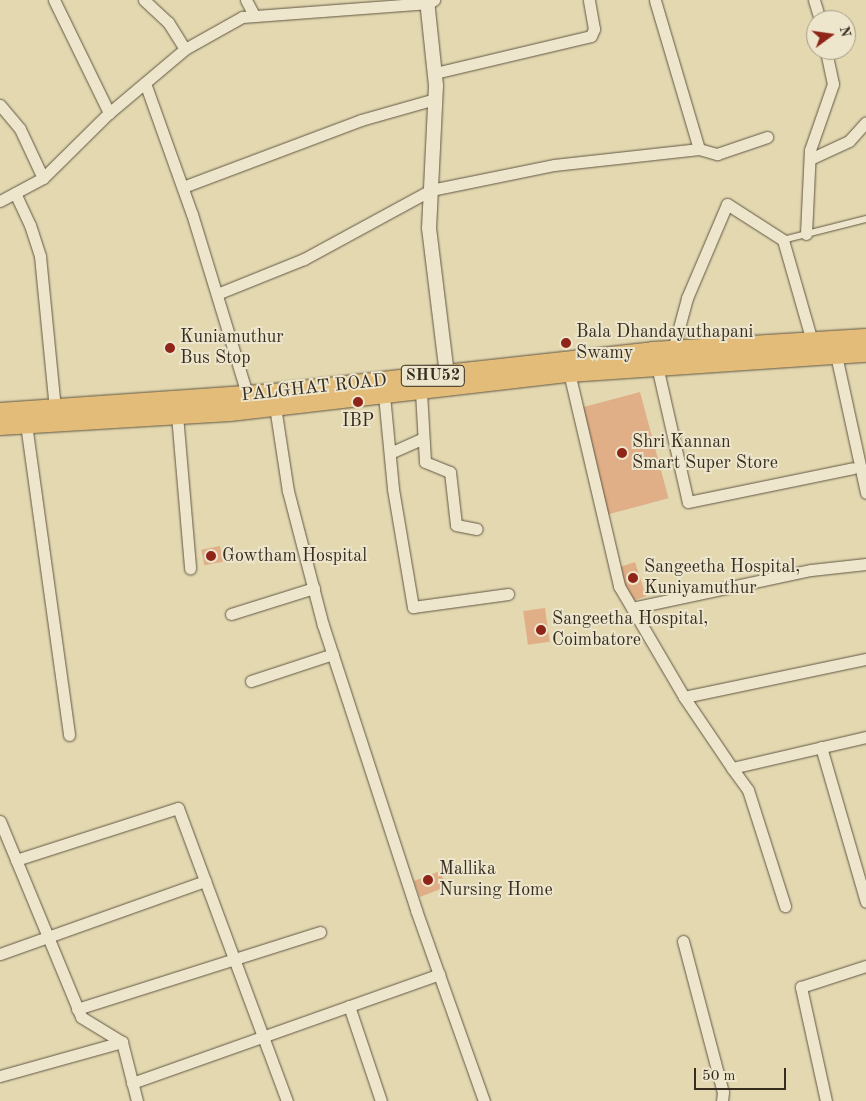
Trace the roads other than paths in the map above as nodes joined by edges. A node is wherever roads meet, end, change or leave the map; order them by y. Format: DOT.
graph roads {
  1 [pos="54,0"];
  2 [pos="144,0"];
  3 [pos="246,0"];
  4 [pos="589,0"];
  5 [pos="655,0"];
  6 [pos="430,1"];
  7 [pos="254,15"];
  8 [pos="185,49"];
  9 [pos="828,60"];
  10 [pos="435,72"];
  11 [pos="145,84"];
  12 [pos="435,99"];
  13 [pos="0,106"];
  14 [pos="109,113"];
  15 [pos="866,122"];
  16 [pos="767,137"];
  17 [pos="699,149"];
  18 [pos="810,159"];
  19 [pos="43,178"];
  20 [pos="183,187"];
  21 [pos="431,190"];
  22 [pos="15,193"];
  23 [pos="0,201"];
  24 [pos="866,219"];
  25 [pos="806,234"];
  26 [pos="784,240"];
  27 [pos="217,294"];
  28 [pos="866,338"];
  29 [pos="812,340"];
  30 [pos="673,350"];
  31 [pos="866,353"];
  32 [pos="836,355"];
  33 [pos="568,366"];
  34 [pos="657,366"];
  35 [pos="448,382"];
  36 [pos="421,392"];
  37 [pos="384,395"];
  38 [pos="274,400"];
  39 [pos="250,402"];
  40 [pos="55,408"];
  41 [pos="0,412"];
  42 [pos="177,415"];
  43 [pos="26,424"];
  44 [pos="0,426"];
  45 [pos="423,438"];
  46 [pos="390,453"];
  47 [pos="853,468"];
  48 [pos="866,493"];
  49 [pos="477,529"];
  50 [pos="866,564"];
  51 [pos="190,568"];
  52 [pos="314,588"];
  53 [pos="508,594"];
  54 [pos="632,608"];
  55 [pos="231,614"];
  56 [pos="333,654"];
  57 [pos="866,659"];
  58 [pos="251,681"];
  59 [pos="684,697"];
  60 [pos="69,735"];
  61 [pos="866,737"];
  62 [pos="821,747"];
  63 [pos="732,768"];
  64 [pos="0,821"];
  65 [pos="16,860"];
  66 [pos="205,881"];
  67 [pos="866,902"];
  68 [pos="786,906"];
  69 [pos="320,932"];
  70 [pos="47,936"];
  71 [pos="683,941"];
  72 [pos="0,954"];
  73 [pos="234,958"];
  74 [pos="866,966"];
  75 [pos="439,974"];
  76 [pos="349,1006"];
  77 [pos="77,1010"];
  78 [pos="263,1037"];
  79 [pos="122,1042"];
  80 [pos="0,1076"];
  81 [pos="132,1083"];
  82 [pos="137,1101"];
  83 [pos="287,1101"];
  84 [pos="382,1101"];
  85 [pos="484,1101"];
  86 [pos="722,1101"];
  87 [pos="826,1101"];
  1 -- 14 [label="street"];
  2 -- 8 [label="street"];
  3 -- 7 [label="street"];
  4 -- 10 [label="street"];
  5 -- 17 [label="street"];
  6 -- 7 [label="street"];
  6 -- 10 [label="street"];
  7 -- 8 [label="street"];
  8 -- 11 [label="street"];
  9 -- 18 [label="street"];
  10 -- 12 [label="street"];
  11 -- 14 [label="street"];
  11 -- 20 [label="street"];
  12 -- 20 [label="street"];
  12 -- 21 [label="street"];
  13 -- 19 [label="street"];
  14 -- 19 [label="street"];
  15 -- 18 [label="street"];
  16 -- 17 [label="street"];
  17 -- 21 [label="street"];
  18 -- 25 [label="street"];
  19 -- 22 [label="street"];
  20 -- 27 [label="street"];
  21 -- 27 [label="street"];
  21 -- 35 [label="street"];
  22 -- 23 [label="street"];
  22 -- 40 [label="street"];
  24 -- 25 [label="lane"];
  25 -- 26 [label="lane"];
  26 -- 29 [label="street"];
  26 -- 30 [label="street"];
  27 -- 39 [label="street"];
  28 -- 29 [label="main road, PALGHAT ROAD / SHU52"];
  29 -- 30 [label="main road, PALGHAT ROAD / SHU52"];
  30 -- 33 [label="main road, PALGHAT ROAD / SHU52"];
  31 -- 32 [label="main road, PALGHAT ROAD / SHU52"];
  32 -- 34 [label="main road, PALGHAT ROAD / SHU52"];
  32 -- 48 [label="street"];
  33 -- 34 [label="main road, PALGHAT ROAD / SHU52"];
  33 -- 35 [label="main road, PALGHAT ROAD / SHU52"];
  33 -- 54 [label="street"];
  34 -- 47 [label="street"];
  35 -- 36 [label="main road, PALGHAT ROAD / SHU52"];
  35 -- 38 [label="main road, PALGHAT ROAD / SHU52"];
  36 -- 37 [label="main road, PALGHAT ROAD / SHU52"];
  36 -- 45 [label="street"];
  37 -- 38 [label="main road, PALGHAT ROAD / SHU52"];
  37 -- 46 [label="street"];
  38 -- 39 [label="main road, PALGHAT ROAD / SHU52"];
  38 -- 52 [label="street"];
  39 -- 40 [label="main road, PALGHAT ROAD / SHU52"];
  39 -- 42 [label="main road, PALGHAT ROAD / SHU52"];
  40 -- 41 [label="main road, PALGHAT ROAD / SHU52"];
  42 -- 43 [label="main road, PALGHAT ROAD / SHU52"];
  42 -- 51 [label="street"];
  43 -- 44 [label="main road, PALGHAT ROAD / SHU52"];
  43 -- 60 [label="street"];
  45 -- 46 [label="street"];
  45 -- 49 [label="street"];
  46 -- 53 [label="street"];
  50 -- 54 [label="street"];
  52 -- 55 [label="street"];
  52 -- 56 [label="street"];
  54 -- 59 [label="street"];
  56 -- 58 [label="street"];
  56 -- 75 [label="street"];
  57 -- 59 [label="street"];
  59 -- 63 [label="street"];
  61 -- 62 [label="street"];
  62 -- 63 [label="street"];
  62 -- 67 [label="street"];
  63 -- 68 [label="street"];
  64 -- 65 [label="street"];
  65 -- 66 [label="street"];
  65 -- 70 [label="street"];
  66 -- 70 [label="street"];
  66 -- 73 [label="street"];
  69 -- 73 [label="street"];
  70 -- 72 [label="street"];
  70 -- 77 [label="street"];
  71 -- 86 [label="street"];
  73 -- 77 [label="street"];
  73 -- 78 [label="street"];
  74 -- 87 [label="street"];
  75 -- 76 [label="street"];
  75 -- 85 [label="street"];
  76 -- 78 [label="street"];
  76 -- 84 [label="street"];
  77 -- 79 [label="street"];
  78 -- 81 [label="street"];
  78 -- 83 [label="street"];
  79 -- 80 [label="street"];
  79 -- 81 [label="street"];
  81 -- 82 [label="street"];
}
